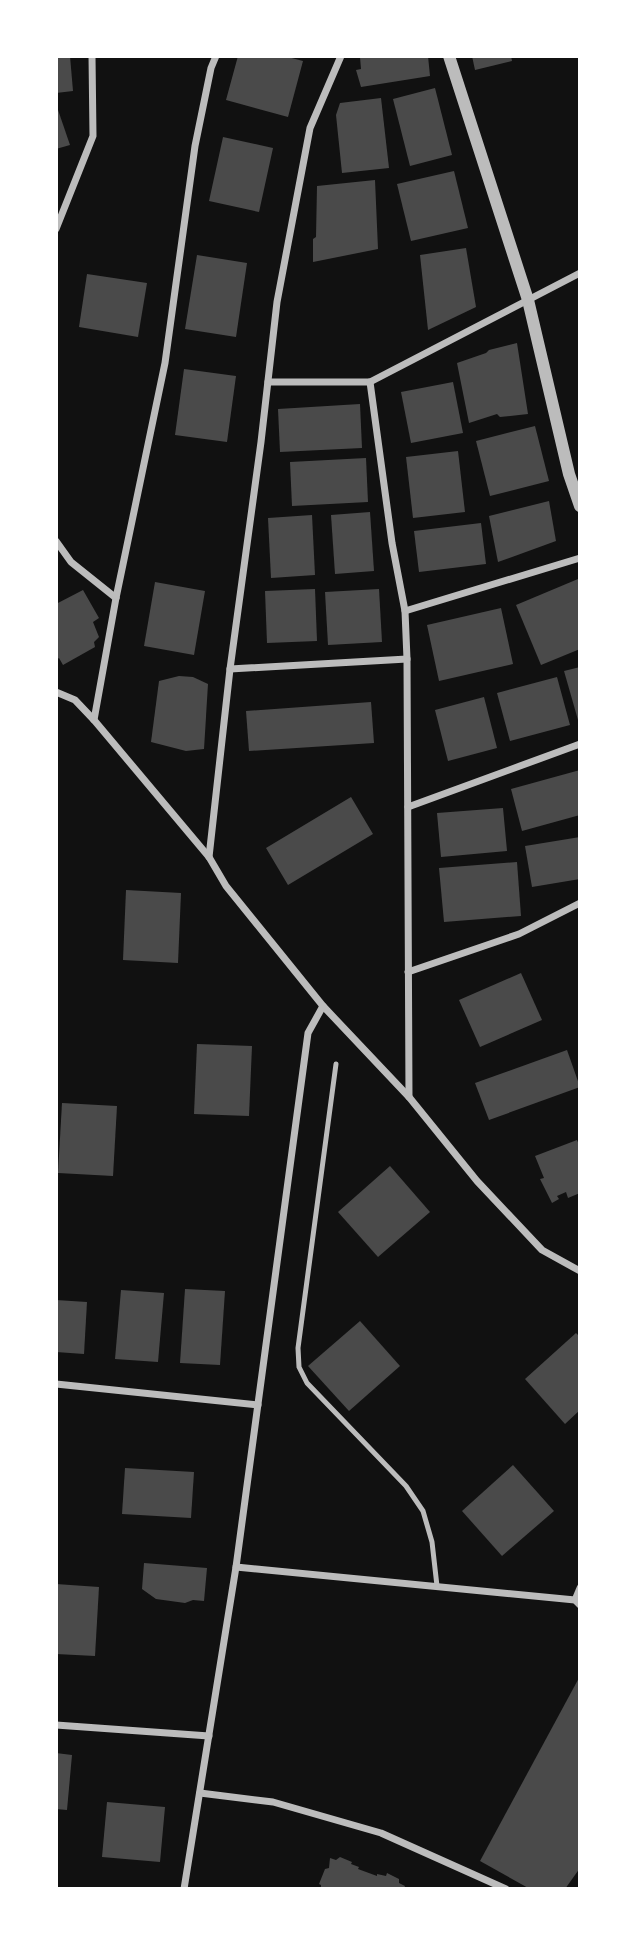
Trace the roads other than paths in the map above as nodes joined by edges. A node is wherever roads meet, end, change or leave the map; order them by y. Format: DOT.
graph roads {
  1 [pos="92,56"];
  2 [pos="216,56"];
  3 [pos="341,56"];
  4 [pos="449,56"];
  5 [pos="56,229"];
  6 [pos="580,273"];
  7 [pos="528,300"];
  8 [pos="268,382"];
  9 [pos="370,382"];
  10 [pos="580,506"];
  11 [pos="56,541"];
  12 [pos="580,558"];
  13 [pos="116,598"];
  14 [pos="405,611"];
  15 [pos="407,659"];
  16 [pos="229,668"];
  17 [pos="56,692"];
  18 [pos="94,720"];
  19 [pos="580,744"];
  20 [pos="408,807"];
  21 [pos="209,858"];
  22 [pos="580,903"];
  23 [pos="408,972"];
  24 [pos="323,1006"];
  25 [pos="336,1064"];
  26 [pos="409,1097"];
  27 [pos="580,1271"];
  28 [pos="56,1384"];
  29 [pos="258,1405"];
  30 [pos="236,1567"];
  31 [pos="437,1586"];
  32 [pos="580,1588"];
  33 [pos="578,1602"];
  34 [pos="56,1725"];
  35 [pos="209,1736"];
  36 [pos="200,1793"];
  37 [pos="184,1889"];
  38 [pos="506,1889"];
  1 -- 5 [label="street"];
  2 -- 13 [label="street"];
  3 -- 8 [label="street"];
  4 -- 7 [label="street"];
  6 -- 7 [label="street"];
  7 -- 9 [label="street"];
  7 -- 10 [label="street"];
  8 -- 9 [label="street"];
  8 -- 16 [label="street"];
  9 -- 14 [label="street"];
  11 -- 13 [label="street"];
  12 -- 14 [label="street"];
  13 -- 18 [label="street"];
  14 -- 15 [label="street"];
  15 -- 16 [label="street"];
  15 -- 20 [label="street"];
  16 -- 21 [label="street"];
  17 -- 18 [label="street"];
  18 -- 21 [label="street"];
  19 -- 20 [label="street"];
  20 -- 23 [label="street"];
  21 -- 24 [label="street"];
  22 -- 23 [label="street"];
  23 -- 26 [label="street"];
  24 -- 26 [label="street"];
  24 -- 29 [label="street"];
  25 -- 31 [label="lane"];
  26 -- 27 [label="street"];
  28 -- 29 [label="street"];
  29 -- 30 [label="street"];
  30 -- 31 [label="street"];
  30 -- 35 [label="street"];
  31 -- 33 [label="street"];
  32 -- 33 [label="street"];
  34 -- 35 [label="street"];
  35 -- 36 [label="street"];
  36 -- 37 [label="street"];
  36 -- 38 [label="street"];
}
